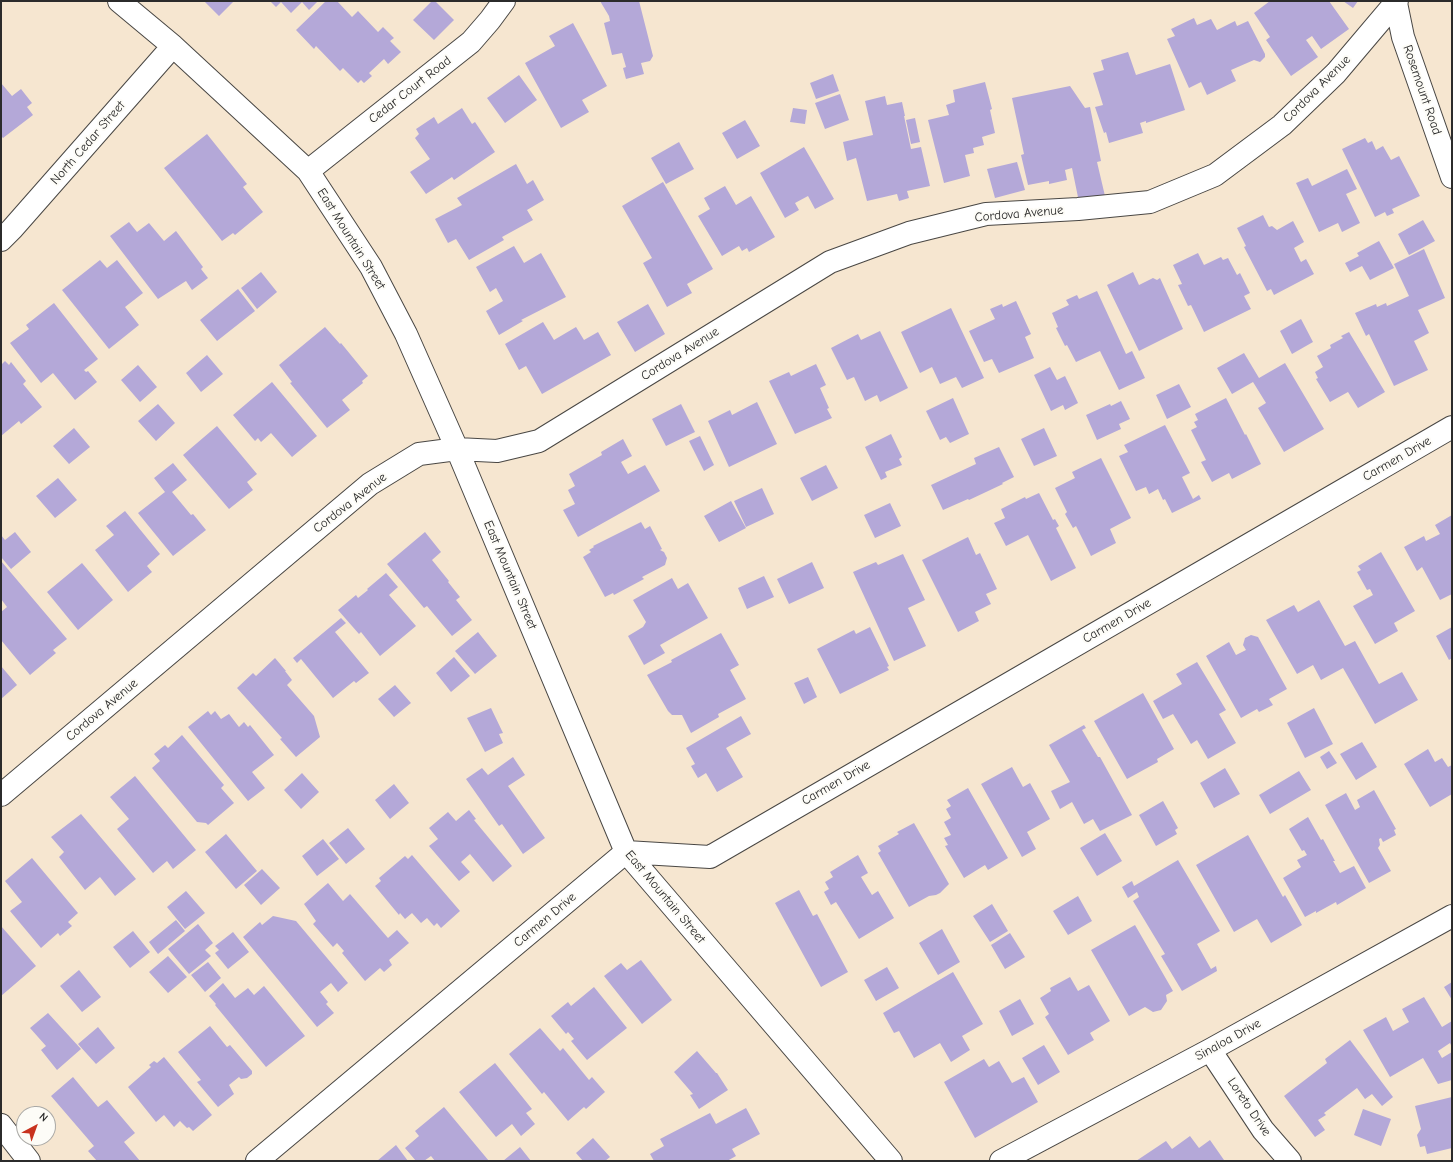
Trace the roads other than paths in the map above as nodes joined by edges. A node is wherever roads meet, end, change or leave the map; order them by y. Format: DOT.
graph roads {
  1 [pos="119,1"];
  2 [pos="504,1"];
  3 [pos="1397,2"];
  4 [pos="173,46"];
  5 [pos="308,171"];
  6 [pos="1452,177"];
  7 [pos="1,240"];
  8 [pos="1452,427"];
  9 [pos="457,449"];
  10 [pos="1,795"];
  11 [pos="626,852"];
  12 [pos="1452,916"];
  13 [pos="1210,1050"];
  14 [pos="1,1125"];
  15 [pos="28,1161"];
  16 [pos="257,1161"];
  17 [pos="891,1161"];
  18 [pos="1001,1161"];
  19 [pos="1290,1161"];
  1 -- 4 [label="street, East Mountain Street"];
  2 -- 5 [label="street, Cedar Court Road"];
  3 -- 6 [label="street, Rosemount Road"];
  3 -- 9 [label="street, Cordova Avenue"];
  4 -- 5 [label="street, East Mountain Street"];
  4 -- 7 [label="street, North Cedar Street"];
  5 -- 9 [label="street, East Mountain Street"];
  8 -- 11 [label="street, Carmen Drive"];
  9 -- 10 [label="street, Cordova Avenue"];
  9 -- 11 [label="street, East Mountain Street"];
  11 -- 16 [label="street, Carmen Drive"];
  11 -- 17 [label="street, East Mountain Street"];
  12 -- 13 [label="street, Sinaloa Drive"];
  13 -- 18 [label="street, Sinaloa Drive"];
  13 -- 19 [label="street, Loreto Drive"];
  14 -- 15 [label="street"];
}
